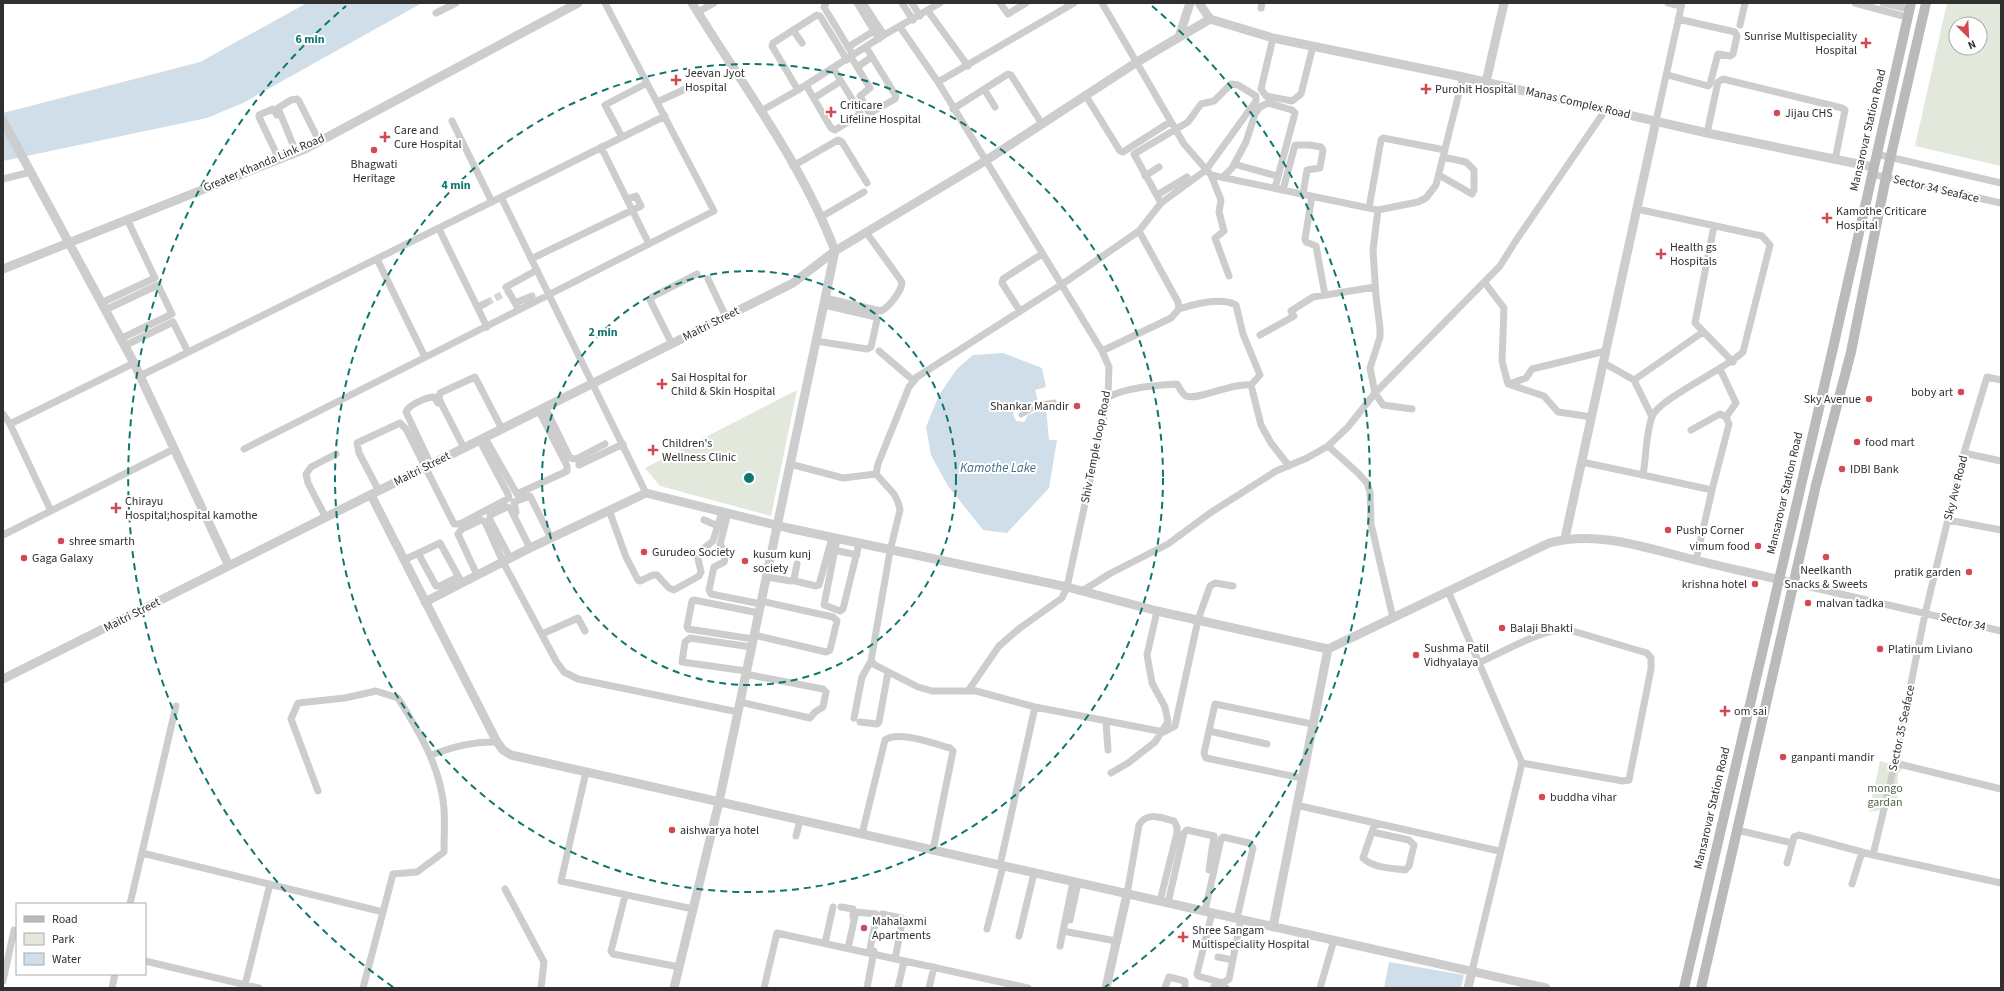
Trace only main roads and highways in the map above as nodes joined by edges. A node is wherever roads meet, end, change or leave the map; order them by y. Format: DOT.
graph roads {
  1 [pos="1926,3"];
  2 [pos="1909,10"];
  3 [pos="1833,348"];
  4 [pos="1851,352"];
  5 [pos="1724,812"];
  6 [pos="1740,815"];
  7 [pos="1684,988"];
  8 [pos="1701,988"];
  1 -- 4 [label="main road"];
  2 -- 3 [label="main road, Mansarovar Station Road"];
  3 -- 4 [label="main road"];
  3 -- 5 [label="main road, Mansarovar Station Road"];
  4 -- 6 [label="main road"];
  5 -- 6 [label="main road"];
  5 -- 7 [label="main road, Mansarovar Station Road"];
  6 -- 8 [label="main road"];
}
